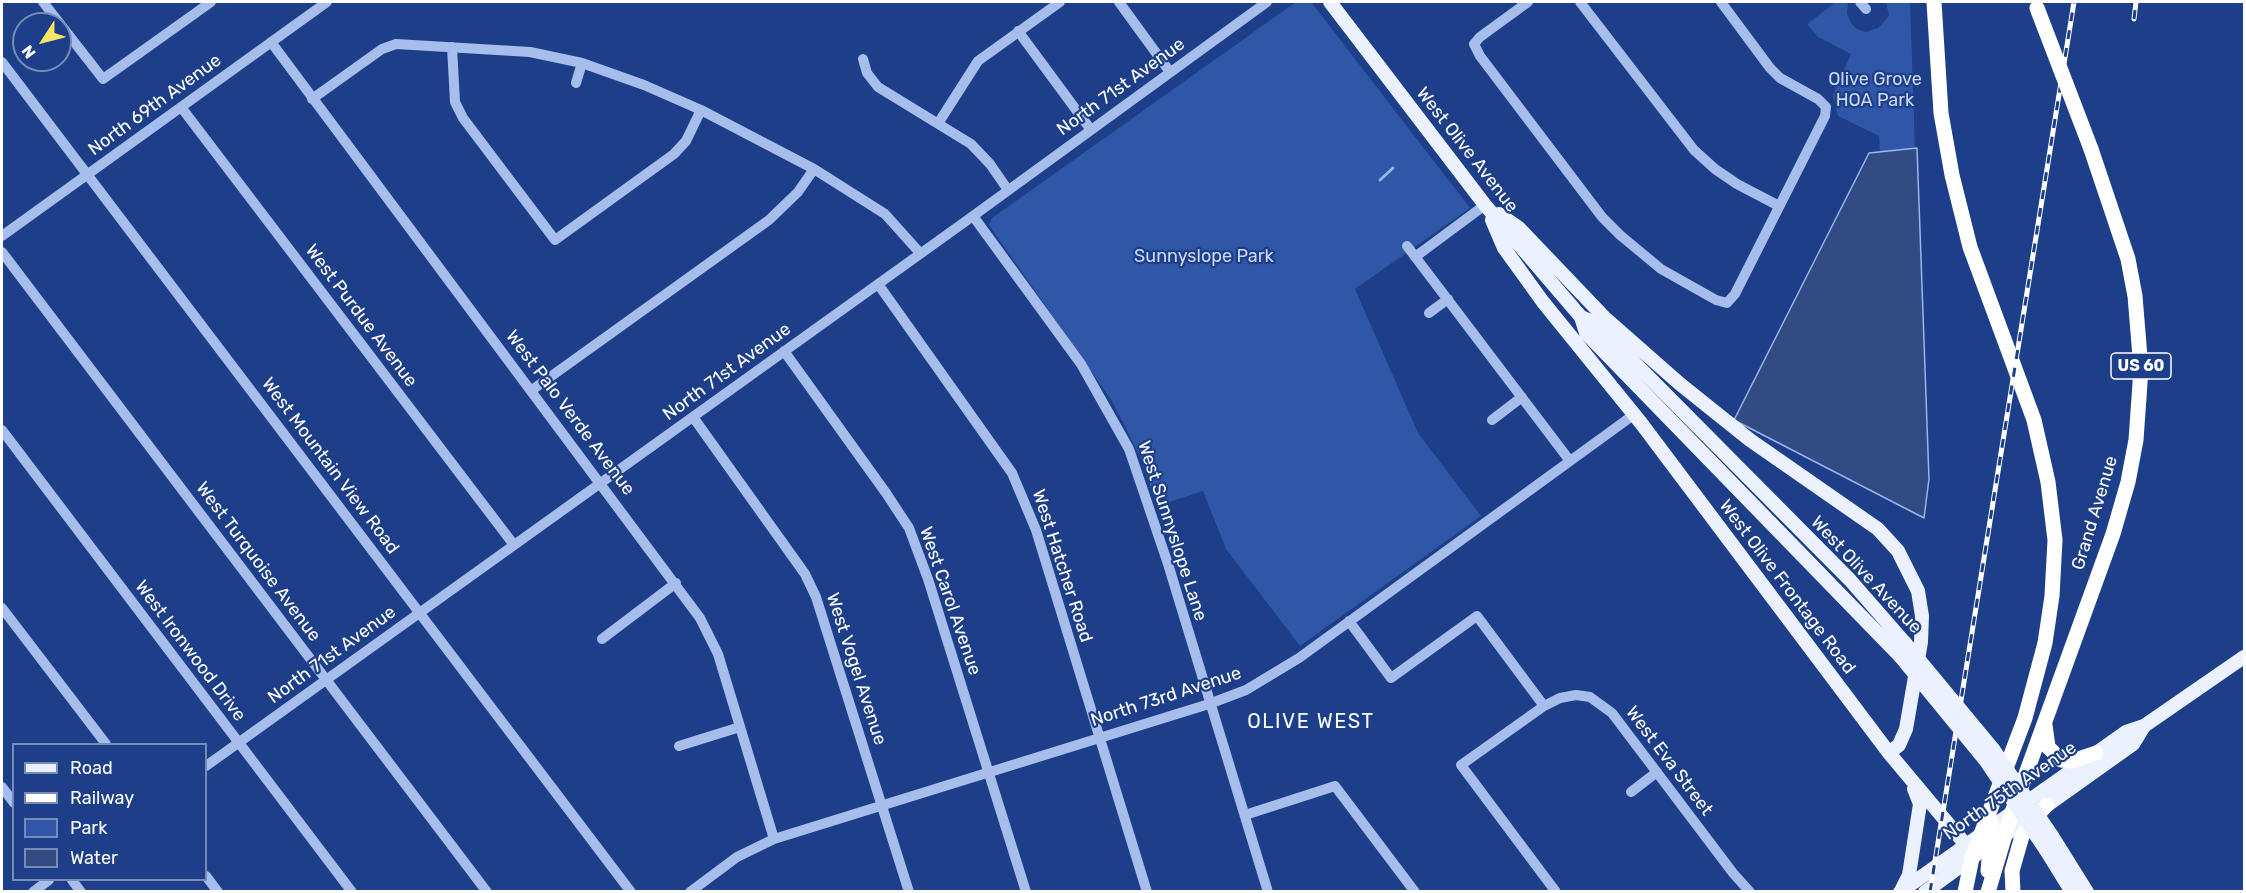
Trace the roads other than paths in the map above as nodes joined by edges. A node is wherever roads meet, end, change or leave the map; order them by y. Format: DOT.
graph roads {
  1 [pos="43,2"];
  2 [pos="211,2"];
  3 [pos="327,2"];
  4 [pos="1060,2"];
  5 [pos="1119,2"];
  6 [pos="1267,2"];
  7 [pos="1330,2"];
  8 [pos="1528,2"];
  9 [pos="1580,2"];
  10 [pos="1721,2"];
  11 [pos="1934,2"];
  12 [pos="2036,5"];
  13 [pos="1018,31"];
  14 [pos="271,42"];
  15 [pos="452,47"];
  16 [pos="863,59"];
  17 [pos="2,62"];
  18 [pos="582,63"];
  19 [pos="1170,72"];
  20 [pos="576,83"];
  21 [pos="312,99"];
  22 [pos="181,107"];
  23 [pos="701,110"];
  24 [pos="939,122"];
  25 [pos="1091,130"];
  26 [pos="813,169"];
  27 [pos="87,174"];
  28 [pos="1008,190"];
  29 [pos="1485,205"];
  30 [pos="1779,206"];
  31 [pos="973,216"];
  32 [pos="2,236"];
  33 [pos="1407,246"];
  34 [pos="2,252"];
  35 [pos="920,253"];
  36 [pos="1415,257"];
  37 [pos="878,284"];
  38 [pos="1448,299"];
  39 [pos="1429,313"];
  40 [pos="784,351"];
  41 [pos="532,390"];
  42 [pos="1522,397"];
  43 [pos="1632,416"];
  44 [pos="693,417"];
  45 [pos="1492,420"];
  46 [pos="2,430"];
  47 [pos="1570,461"];
  48 [pos="602,483"];
  49 [pos="514,545"];
  50 [pos="676,583"];
  51 [pos="2,608"];
  52 [pos="421,612"];
  53 [pos="1349,621"];
  54 [pos="602,639"];
  55 [pos="1903,650"];
  56 [pos="2244,657"];
  57 [pos="326,679"];
  58 [pos="1209,704"];
  59 [pos="1544,706"];
  60 [pos="2047,713"];
  61 [pos="2144,726"];
  62 [pos="740,727"];
  63 [pos="1100,736"];
  64 [pos="239,742"];
  65 [pos="105,743"];
  66 [pos="679,746"];
  67 [pos="1889,753"];
  68 [pos="2096,753"];
  69 [pos="207,765"];
  70 [pos="990,771"];
  71 [pos="1657,772"];
  72 [pos="1911,781"];
  73 [pos="2,787"];
  74 [pos="1631,792"];
  75 [pos="12,800"];
  76 [pos="881,805"];
  77 [pos="2048,805"];
  78 [pos="1245,815"];
  79 [pos="2011,815"];
  80 [pos="1991,837"];
  81 [pos="774,839"];
  82 [pos="1969,852"];
  83 [pos="207,877"];
  84 [pos="46,881"];
  85 [pos="1989,889"];
  86 [pos="33,891"];
  87 [pos="218,891"];
  88 [pos="352,891"];
  89 [pos="487,891"];
  90 [pos="631,891"];
  91 [pos="690,891"];
  92 [pos="909,891"];
  93 [pos="1026,891"];
  94 [pos="1148,891"];
  95 [pos="1268,891"];
  96 [pos="1415,891"];
  97 [pos="1556,891"];
  98 [pos="1750,891"];
  99 [pos="1901,891"];
  100 [pos="1925,891"];
  101 [pos="1965,891"];
  102 [pos="2013,891"];
  103 [pos="2072,891"];
  104 [pos="2087,891"];
  1 -- 2 [label="street"];
  3 -- 14 [label="street, North 69th Avenue"];
  4 -- 13 [label="street"];
  5 -- 19 [label="street"];
  6 -- 19 [label="street, North 71st Avenue"];
  7 -- 29 [label="main road, West Olive Avenue"];
  8 -- 30 [label="street"];
  9 -- 30 [label="street"];
  10 -- 30 [label="street"];
  11 -- 80 [label="highway, Grand Avenue"];
  12 -- 60 [label="highway, Grand Avenue / US 60, bridge"];
  13 -- 24 [label="street"];
  13 -- 25 [label="street"];
  14 -- 21 [label="street, West Palo Verde Avenue"];
  14 -- 22 [label="street, North 69th Avenue"];
  15 -- 18 [label="street"];
  15 -- 21 [label="street"];
  15 -- 23 [label="street"];
  16 -- 24 [label="street"];
  17 -- 27 [label="street, West Mountain View Road"];
  18 -- 20 [label="street"];
  18 -- 23 [label="street"];
  19 -- 25 [label="street, North 71st Avenue"];
  21 -- 41 [label="street, West Palo Verde Avenue"];
  22 -- 27 [label="street, North 69th Avenue"];
  22 -- 49 [label="street, West Purdue Avenue"];
  23 -- 26 [label="street"];
  24 -- 28 [label="street"];
  25 -- 28 [label="street, North 71st Avenue"];
  26 -- 35 [label="street"];
  26 -- 41 [label="street"];
  27 -- 32 [label="street, North 69th Avenue"];
  27 -- 52 [label="street, West Mountain View Road"];
  28 -- 31 [label="street, North 71st Avenue"];
  29 -- 36 [label="street"];
  29 -- 43 [label="main road, West Olive Frontage Road"];
  29 -- 55 [label="main road, West Olive Avenue"];
  29 -- 67 [label="main road"];
  31 -- 35 [label="street, North 71st Avenue"];
  31 -- 58 [label="street, West Sunnyslope Lane"];
  33 -- 36 [label="street"];
  34 -- 57 [label="street, West Turquoise Avenue"];
  35 -- 37 [label="street, North 71st Avenue"];
  36 -- 38 [label="street"];
  37 -- 40 [label="street, North 71st Avenue"];
  37 -- 63 [label="street, West Hatcher Road"];
  38 -- 39 [label="street"];
  38 -- 42 [label="street"];
  40 -- 44 [label="street, North 71st Avenue"];
  40 -- 70 [label="street, West Carol Avenue"];
  41 -- 48 [label="street, West Palo Verde Avenue"];
  42 -- 45 [label="street"];
  42 -- 47 [label="street"];
  43 -- 47 [label="street, North 73rd Avenue"];
  43 -- 67 [label="main road, West Olive Frontage Road"];
  44 -- 48 [label="street, North 71st Avenue"];
  44 -- 76 [label="street, West Vogel Avenue"];
  46 -- 64 [label="street, West Ironwood Drive"];
  47 -- 53 [label="street, North 73rd Avenue"];
  48 -- 49 [label="street, North 71st Avenue"];
  48 -- 50 [label="street, West Palo Verde Avenue"];
  49 -- 52 [label="street, North 71st Avenue"];
  50 -- 54 [label="street"];
  50 -- 62 [label="street, West Palo Verde Avenue"];
  51 -- 65 [label="street"];
  52 -- 57 [label="street, North 71st Avenue"];
  52 -- 90 [label="street, West Mountain View Road"];
  53 -- 58 [label="street, North 73rd Avenue"];
  53 -- 59 [label="street"];
  55 -- 103 [label="main road, West Olive Avenue, bridge"];
  55 -- 104 [label="main road, West Olive Avenue, bridge"];
  56 -- 61 [label="main road, North 75th Avenue"];
  57 -- 64 [label="street, North 71st Avenue"];
  57 -- 89 [label="street, West Turquoise Avenue"];
  58 -- 63 [label="street, North 73rd Avenue"];
  58 -- 78 [label="street, West Sunnyslope Lane"];
  59 -- 71 [label="street, West Eva Street"];
  59 -- 97 [label="street, West Eva Street"];
  60 -- 68 [label="highway"];
  60 -- 79 [label="highway, Grand Avenue / US 60"];
  61 -- 68 [label="main road, North 75th Avenue"];
  61 -- 77 [label="main road, North 75th Avenue"];
  62 -- 66 [label="street"];
  62 -- 81 [label="street, West Palo Verde Avenue"];
  63 -- 70 [label="street, North 73rd Avenue"];
  63 -- 94 [label="street, West Hatcher Road"];
  64 -- 69 [label="street, North 71st Avenue"];
  64 -- 88 [label="street, West Ironwood Drive"];
  67 -- 72 [label="main road, West Olive Frontage Road"];
  68 -- 79 [label="main road, North 75th Avenue"];
  70 -- 76 [label="street, North 73rd Avenue"];
  70 -- 93 [label="street, West Carol Avenue"];
  71 -- 74 [label="street"];
  71 -- 98 [label="street, West Eva Street"];
  72 -- 82 [label="main road, West Olive Frontage Road"];
  72 -- 99 [label="main road"];
  73 -- 75 [label="street"];
  76 -- 81 [label="street, North 73rd Avenue"];
  76 -- 92 [label="street, West Vogel Avenue"];
  77 -- 80 [label="main road, North 75th Avenue"];
  77 -- 102 [label="highway"];
  78 -- 95 [label="street, West Sunnyslope Lane"];
  78 -- 96 [label="street"];
  79 -- 80 [label="highway, Grand Avenue / US 60"];
  80 -- 82 [label="highway, Grand Avenue / US 60"];
  80 -- 85 [label="highway, Grand Avenue / US 60"];
  81 -- 91 [label="street, North 73rd Avenue"];
  82 -- 85 [label="highway"];
  82 -- 99 [label="main road, North 75th Avenue"];
  82 -- 100 [label="main road, North 75th Avenue"];
  82 -- 101 [label="highway, Grand Avenue / US 60"];
  83 -- 87 [label="street"];
  84 -- 86 [label="street"];
}
